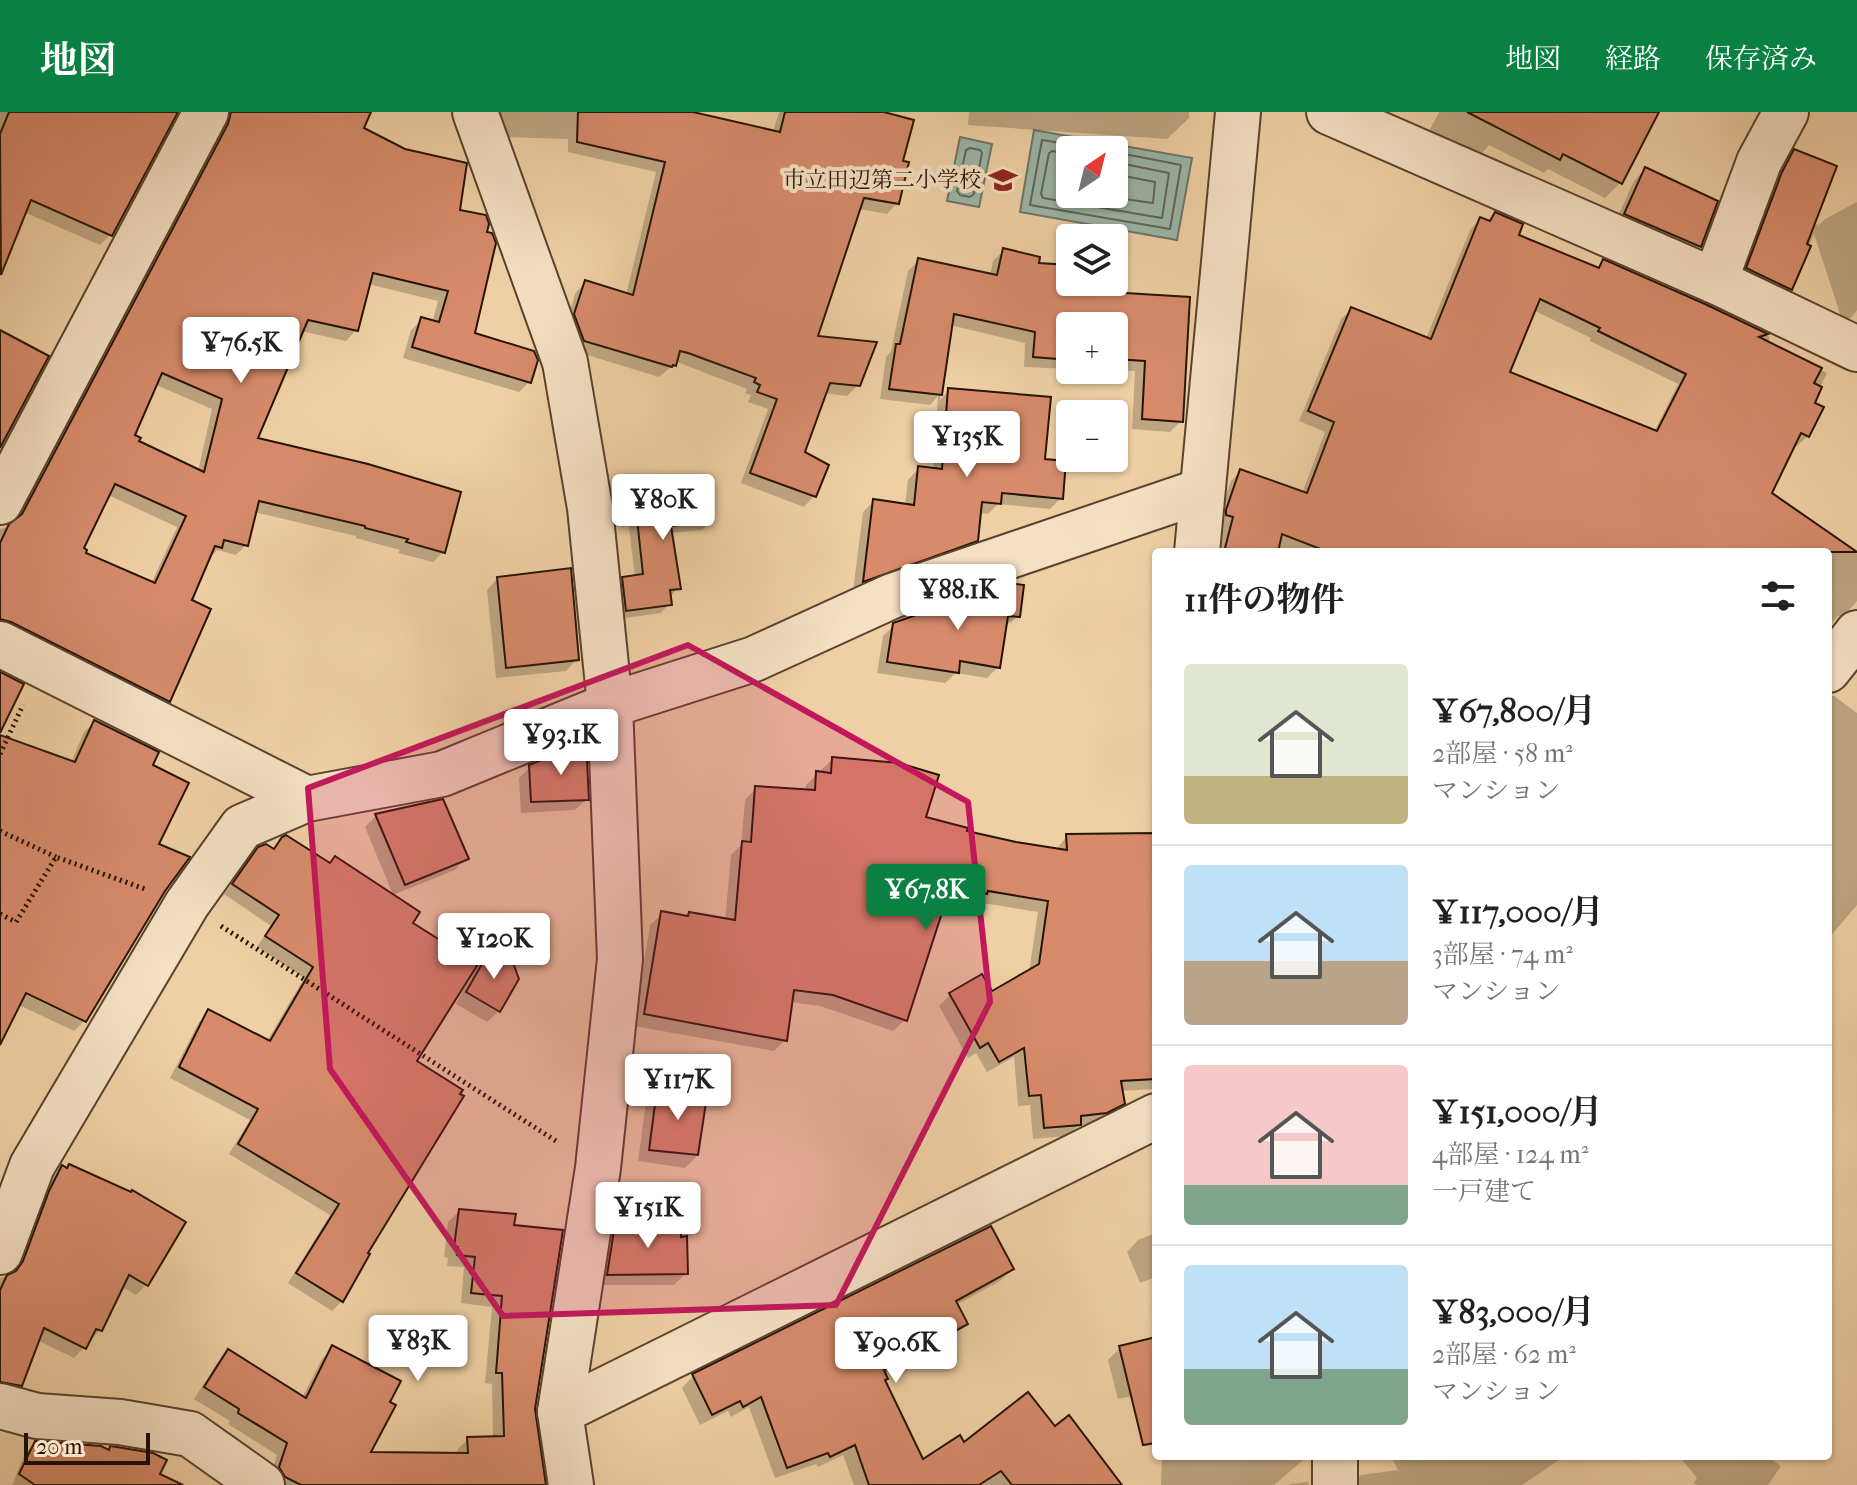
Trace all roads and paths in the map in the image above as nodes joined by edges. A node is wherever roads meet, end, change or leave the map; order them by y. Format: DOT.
graph roads {
  1 [pos="206,112"];
  2 [pos="475,112"];
  3 [pos="1238,112"];
  4 [pos="1329,112"];
  5 [pos="1786,112"];
  6 [pos="1715,281"];
  7 [pos="1857,349"];
  8 [pos="1201,491"];
  9 [pos="0,502"];
  10 [pos="1197,548"];
  11 [pos="1857,633"];
  12 [pos="0,644"];
  13 [pos="1832,665"];
  14 [pos="41,667"];
  15 [pos="610,705"];
  16 [pos="0,754"];
  17 [pos="307,799"];
  18 [pos="0,831"];
  19 [pos="56,857"];
  20 [pos="187,904"];
  21 [pos="0,914"];
  22 [pos="1152,1118"];
  23 [pos="598,1168"];
  24 [pos="0,1252"];
  25 [pos="0,1406"];
  26 [pos="560,1412"];
  27 [pos="1335,1460"];
  28 [pos="262,1485"];
  29 [pos="571,1485"];
  30 [pos="1335,1485"];
  1 -- 9 [label="street"];
  2 -- 15 [label="street"];
  3 -- 8 [label="street"];
  4 -- 6 [label="street"];
  5 -- 6 [label="street"];
  6 -- 7 [label="street"];
  8 -- 10 [label="street"];
  8 -- 15 [label="street"];
  11 -- 13 [label="street"];
  12 -- 14 [label="street"];
  14 -- 16 [label="path"];
  14 -- 17 [label="street"];
  15 -- 17 [label="street"];
  15 -- 23 [label="street"];
  17 -- 20 [label="street"];
  18 -- 19 [label="path"];
  19 -- 20 [label="path"];
  19 -- 21 [label="path"];
  20 -- 23 [label="path"];
  20 -- 24 [label="street"];
  22 -- 26 [label="street"];
  23 -- 26 [label="street"];
  25 -- 28 [label="street"];
  26 -- 29 [label="street"];
  27 -- 30 [label="street"];
}
